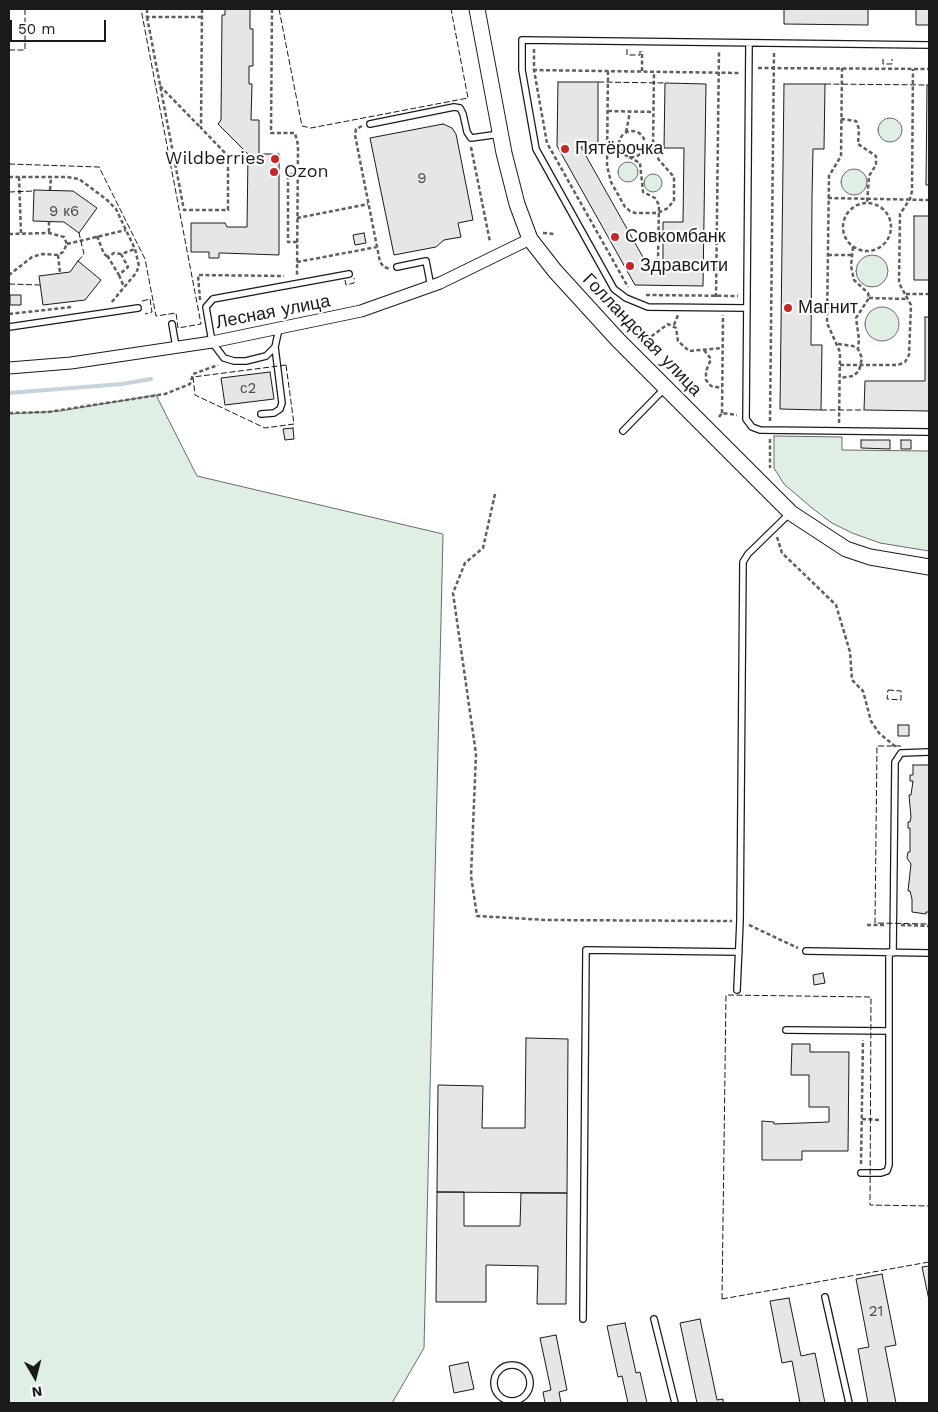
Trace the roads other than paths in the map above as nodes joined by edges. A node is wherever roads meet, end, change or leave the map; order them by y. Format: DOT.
graph roads {
  1 [pos="477,9"];
  2 [pos="749,43"];
  3 [pos="929,45"];
  4 [pos="370,124"];
  5 [pos="501,134"];
  6 [pos="530,239"];
  7 [pos="397,267"];
  8 [pos="349,274"];
  9 [pos="431,287"];
  10 [pos="138,308"];
  11 [pos="746,308"];
  12 [pos="172,324"];
  13 [pos="9,327"];
  14 [pos="279,330"];
  15 [pos="212,342"];
  16 [pos="176,347"];
  17 [pos="275,347"];
  18 [pos="9,368"];
  19 [pos="666,388"];
  20 [pos="261,414"];
  21 [pos="623,431"];
  22 [pos="929,432"];
  23 [pos="791,512"];
  24 [pos="929,567"];
  25 [pos="929,752"];
  26 [pos="806,951"];
  27 [pos="739,952"];
  28 [pos="891,952"];
  29 [pos="929,953"];
  30 [pos="737,990"];
  31 [pos="786,1030"];
  32 [pos="889,1031"];
  33 [pos="861,1173"];
  34 [pos="825,1297"];
  35 [pos="583,1319"];
  36 [pos="654,1319"];
  37 [pos="515,1402"];
  38 [pos="675,1403"];
  39 [pos="849,1403"];
  1 -- 5 [label="street, Голландская улица"];
  2 -- 3 [label="lane"];
  2 -- 11 [label="lane"];
  2 -- 11 [label="lane"];
  4 -- 5 [label="lane"];
  5 -- 6 [label="street, Голландская улица"];
  6 -- 9 [label="street, Лесная улица"];
  6 -- 19 [label="street, Голландская улица"];
  7 -- 9 [label="lane"];
  8 -- 15 [label="lane"];
  9 -- 14 [label="street, Лесная улица"];
  10 -- 13 [label="lane"];
  11 -- 22 [label="lane"];
  12 -- 16 [label="lane"];
  14 -- 15 [label="street, Лесная улица"];
  14 -- 17 [label="lane"];
  15 -- 16 [label="street, Лесная улица"];
  15 -- 17 [label="lane"];
  16 -- 18 [label="street, Лесная улица"];
  17 -- 20 [label="lane"];
  19 -- 21 [label="lane"];
  19 -- 23 [label="street, Голландская улица"];
  23 -- 24 [label="street, Голландская улица"];
  23 -- 27 [label="lane"];
  25 -- 28 [label="lane"];
  26 -- 28 [label="lane"];
  27 -- 30 [label="lane"];
  27 -- 35 [label="lane"];
  28 -- 29 [label="lane"];
  28 -- 32 [label="lane"];
  31 -- 32 [label="lane"];
  32 -- 33 [label="lane"];
  34 -- 39 [label="lane"];
  36 -- 38 [label="lane"];
  37 -- 37 [label="lane"];
}
